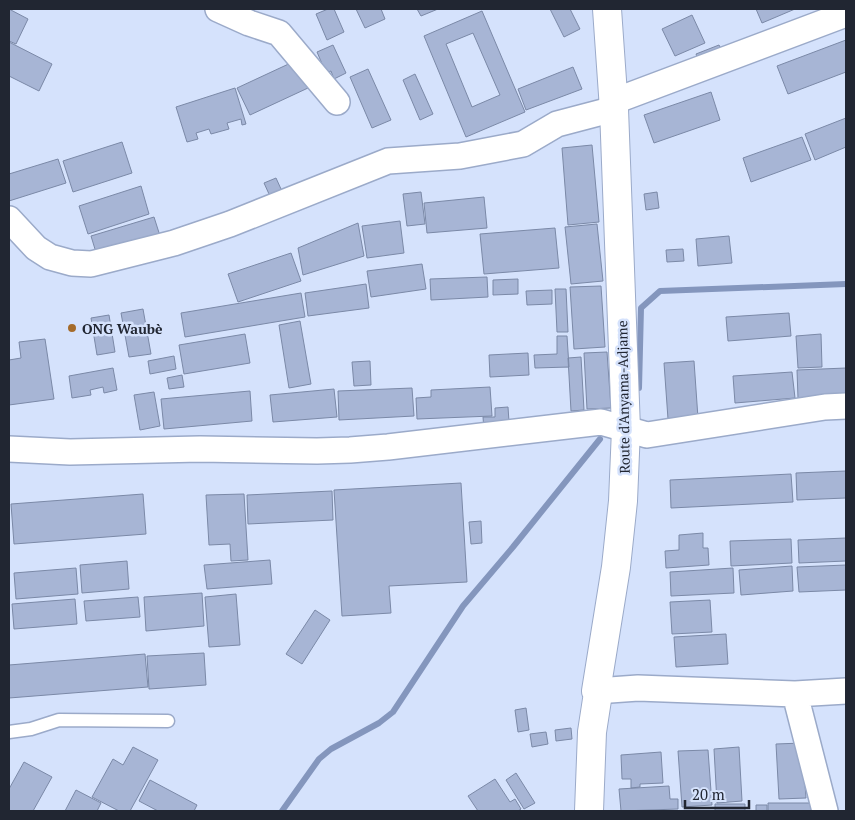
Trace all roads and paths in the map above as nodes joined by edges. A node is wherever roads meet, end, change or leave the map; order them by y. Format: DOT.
graph roads {
  1 [pos="218,9"];
  2 [pos="608,9"];
  3 [pos="846,14"];
  4 [pos="337,102"];
  5 [pos="613,106"];
  6 [pos="9,219"];
  7 [pos="846,406"];
  8 [pos="626,429"];
  9 [pos="9,450"];
  10 [pos="596,691"];
  11 [pos="846,691"];
  12 [pos="796,694"];
  13 [pos="168,721"];
  14 [pos="9,732"];
  15 [pos="589,811"];
  16 [pos="826,811"];
  1 -- 4 [label="street"];
  2 -- 5 [label="street, Route d'Anyama-Adjame"];
  3 -- 5 [label="street"];
  5 -- 6 [label="street"];
  5 -- 8 [label="street, Route d'Anyama-Adjame"];
  7 -- 8 [label="street"];
  8 -- 9 [label="street"];
  8 -- 10 [label="street, Route d'Anyama-Adjame"];
  10 -- 12 [label="street"];
  10 -- 15 [label="street, Route d'Anyama-Adjame"];
  11 -- 12 [label="street"];
  12 -- 16 [label="street"];
  13 -- 14 [label="lane"];
}
